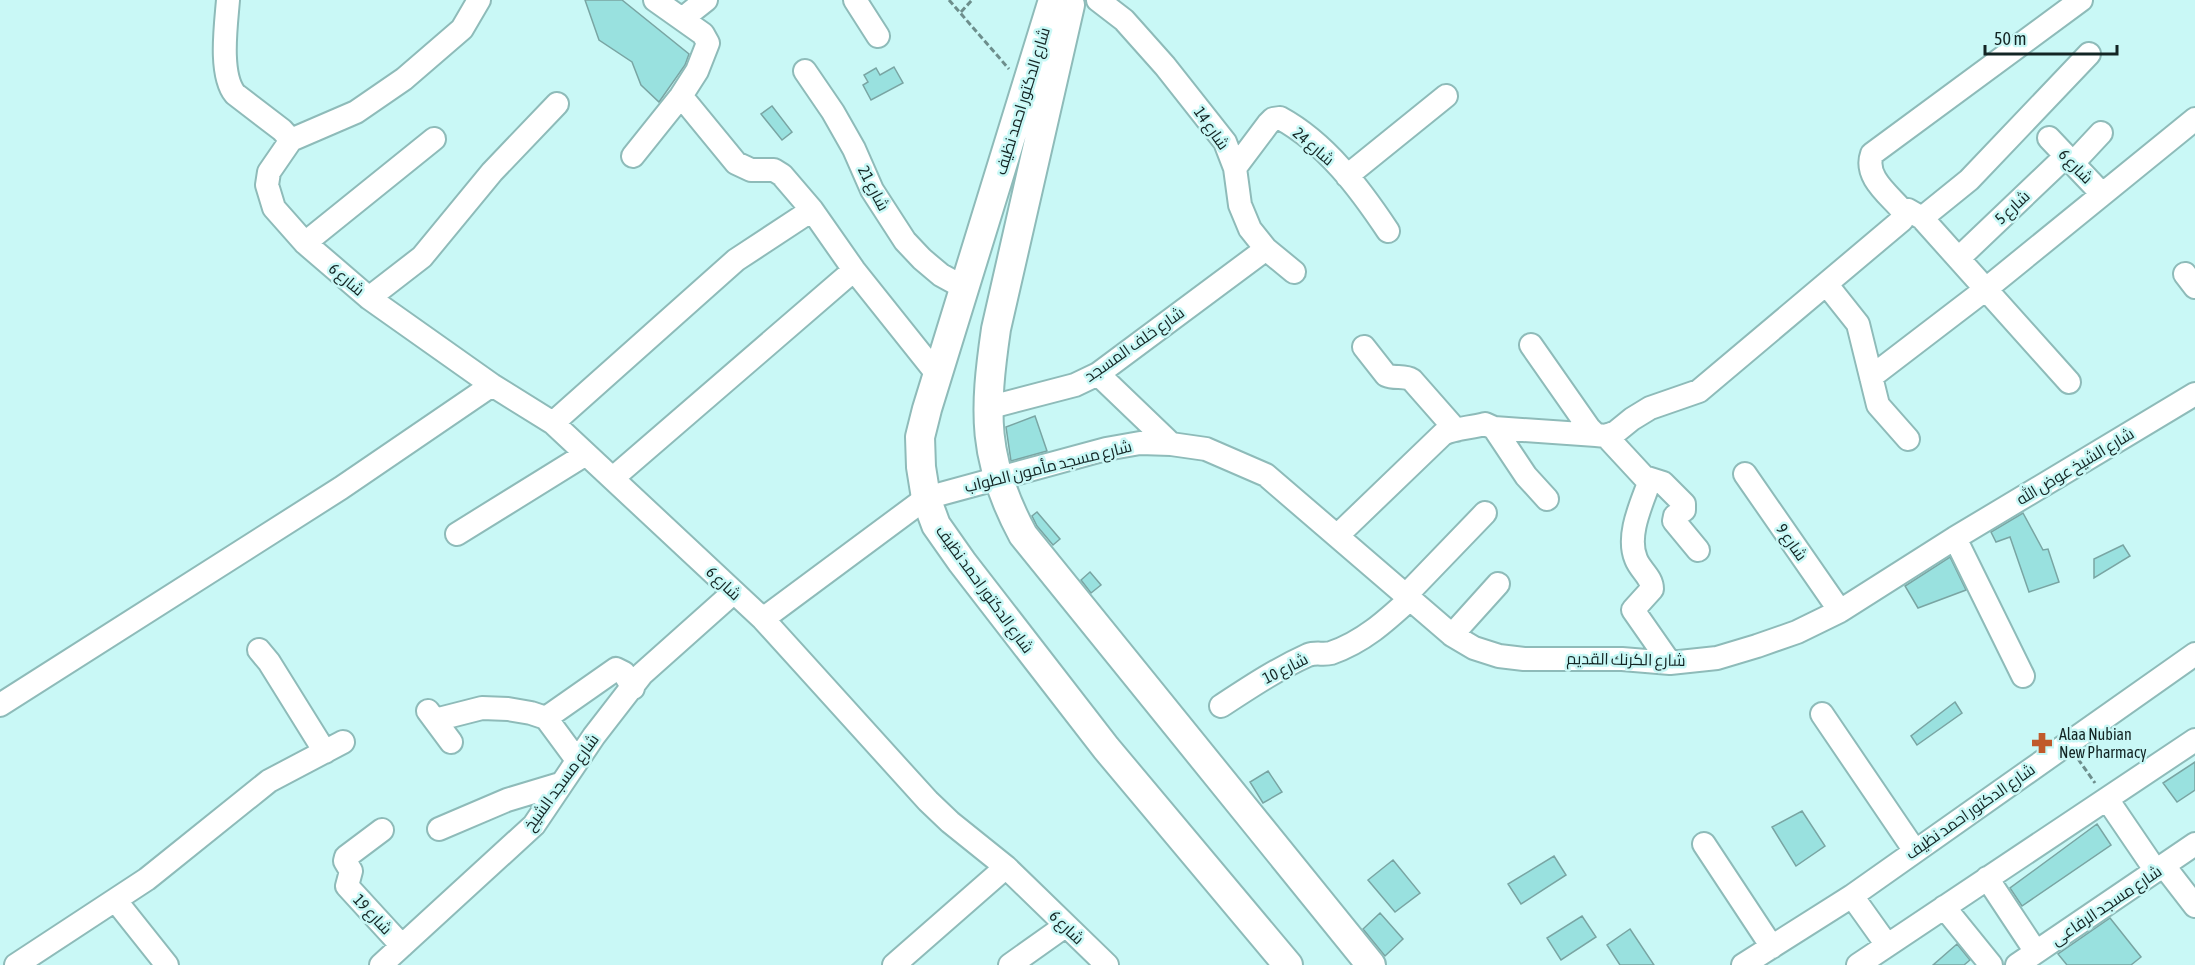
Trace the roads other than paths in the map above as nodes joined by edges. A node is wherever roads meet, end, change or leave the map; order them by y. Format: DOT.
graph roads {
  1 [pos="228,0"];
  2 [pos="479,0"];
  3 [pos="655,0"];
  4 [pos="706,0"];
  5 [pos="855,0"];
  6 [pos="1053,0"];
  7 [pos="1071,0"];
  8 [pos="1098,0"];
  9 [pos="2080,0"];
  10 [pos="682,19"];
  11 [pos="878,36"];
  12 [pos="2089,54"];
  13 [pos="805,71"];
  14 [pos="681,96"];
  15 [pos="1446,96"];
  16 [pos="557,104"];
  17 [pos="2195,119"];
  18 [pos="2101,134"];
  19 [pos="2049,138"];
  20 [pos="434,139"];
  21 [pos="291,140"];
  22 [pos="633,156"];
  23 [pos="2070,159"];
  24 [pos="1235,168"];
  25 [pos="1347,176"];
  26 [pos="2103,194"];
  27 [pos="1901,209"];
  28 [pos="812,210"];
  29 [pos="1922,218"];
  30 [pos="1388,231"];
  31 [pos="305,243"];
  32 [pos="1266,249"];
  33 [pos="1959,258"];
  34 [pos="854,270"];
  35 [pos="1294,272"];
  36 [pos="1827,285"];
  37 [pos="963,287"];
  38 [pos="1986,289"];
  39 [pos="369,298"];
  40 [pos="1531,345"];
  41 [pos="1364,347"];
  42 [pos="937,374"];
  43 [pos="1098,374"];
  44 [pos="1871,378"];
  45 [pos="2069,382"];
  46 [pos="492,385"];
  47 [pos="2195,394"];
  48 [pos="987,408"];
  49 [pos="553,423"];
  50 [pos="1494,428"];
  51 [pos="1456,430"];
  52 [pos="1601,436"];
  53 [pos="1908,439"];
  54 [pos="1171,444"];
  55 [pos="586,454"];
  56 [pos="1745,474"];
  57 [pos="613,478"];
  58 [pos="997,479"];
  59 [pos="1650,480"];
  60 [pos="926,498"];
  61 [pos="1547,499"];
  62 [pos="1485,513"];
  63 [pos="457,534"];
  64 [pos="1338,536"];
  65 [pos="1955,538"];
  66 [pos="1698,550"];
  67 [pos="1498,584"];
  68 [pos="734,592"];
  69 [pos="1408,597"];
  70 [pos="1840,611"];
  71 [pos="764,619"];
  72 [pos="1452,635"];
  73 [pos="259,651"];
  74 [pos="2195,654"];
  75 [pos="1670,663"];
  76 [pos="2022,676"];
  77 [pos="633,688"];
  78 [pos="0,705"];
  79 [pos="1221,706"];
  80 [pos="1822,714"];
  81 [pos="546,718"];
  82 [pos="2195,740"];
  83 [pos="452,742"];
  84 [pos="577,760"];
  85 [pos="560,784"];
  86 [pos="2107,799"];
  87 [pos="439,829"];
  88 [pos="382,831"];
  89 [pos="1704,844"];
  90 [pos="2195,844"];
  91 [pos="1915,851"];
  92 [pos="1006,867"];
  93 [pos="2160,868"];
  94 [pos="1987,878"];
  95 [pos="1851,896"];
  96 [pos="116,901"];
  97 [pos="2195,906"];
  98 [pos="1944,907"];
  99 [pos="1065,926"];
  100 [pos="1887,945"];
  101 [pos="402,946"];
  102 [pos="1772,947"];
  103 [pos="2036,952"];
  104 [pos="1021,962"];
  105 [pos="16,965"];
  106 [pos="166,965"];
  107 [pos="381,965"];
  108 [pos="894,965"];
  109 [pos="1107,965"];
  110 [pos="1288,965"];
  111 [pos="1371,965"];
  112 [pos="1743,965"];
  113 [pos="1858,965"];
  114 [pos="1990,965"];
  115 [pos="2017,965"];
  1 -- 21 [label="street"];
  2 -- 21 [label="street"];
  3 -- 10 [label="street"];
  4 -- 10 [label="street"];
  5 -- 11 [label="street"];
  6 -- 37 [label="main road, شارع الدكتور احمد نظيف"];
  7 -- 48 [label="main road, شارع الدكتور احمد نظيف"];
  8 -- 24 [label="street, شارع 14"];
  9 -- 27 [label="street"];
  10 -- 14 [label="street"];
  12 -- 29 [label="street"];
  13 -- 37 [label="street, شارع 21"];
  14 -- 22 [label="street"];
  14 -- 28 [label="street"];
  15 -- 25 [label="street"];
  16 -- 39 [label="street"];
  17 -- 26 [label="street"];
  18 -- 23 [label="street, شارع 5"];
  19 -- 23 [label="street, شارع 6"];
  20 -- 31 [label="street"];
  21 -- 31 [label="street, شارع 6"];
  23 -- 26 [label="street, شارع 6"];
  23 -- 33 [label="street, شارع 5"];
  24 -- 25 [label="street, شارع 24"];
  24 -- 32 [label="street, شارع 14"];
  25 -- 30 [label="street, شارع 24"];
  26 -- 38 [label="street"];
  27 -- 29 [label="street"];
  27 -- 36 [label="street"];
  28 -- 34 [label="street"];
  28 -- 49 [label="street"];
  29 -- 33 [label="street"];
  31 -- 39 [label="street, شارع 6"];
  32 -- 35 [label="street, شارع 14"];
  32 -- 43 [label="street, شارع خلف المسجد"];
  33 -- 38 [label="street"];
  34 -- 42 [label="street"];
  34 -- 57 [label="street"];
  36 -- 44 [label="street"];
  36 -- 52 [label="street"];
  37 -- 42 [label="main road, شارع الدكتور احمد نظيف"];
  38 -- 44 [label="street"];
  38 -- 45 [label="street"];
  39 -- 46 [label="street, شارع 6"];
  40 -- 52 [label="street"];
  41 -- 51 [label="street"];
  42 -- 60 [label="main road, شارع الدكتور احمد نظيف"];
  43 -- 48 [label="street, شارع خلف المسجد"];
  43 -- 54 [label="street"];
  44 -- 53 [label="street"];
  46 -- 49 [label="street, شارع 6"];
  46 -- 78 [label="street"];
  47 -- 65 [label="street, شارع الشيخ عوض الله"];
  48 -- 58 [label="main road, شارع الدكتور احمد نظيف"];
  49 -- 55 [label="street, شارع 6"];
  50 -- 51 [label="street"];
  50 -- 52 [label="street"];
  50 -- 61 [label="street"];
  51 -- 64 [label="street"];
  52 -- 59 [label="street"];
  54 -- 58 [label="street, شارع مسجد مأمون الطواب"];
  54 -- 64 [label="street, شارع مسجد مأمون الطواب"];
  55 -- 57 [label="street, شارع 6"];
  55 -- 63 [label="street"];
  56 -- 70 [label="street, شارع 9"];
  57 -- 68 [label="street, شارع 6"];
  58 -- 60 [label="street, شارع مسجد مأمون الطواب"];
  58 -- 111 [label="main road, شارع الدكتور احمد نظيف"];
  59 -- 66 [label="street"];
  59 -- 75 [label="street"];
  60 -- 71 [label="street, شارع مسجد مأمون الطواب"];
  60 -- 110 [label="main road, شارع الدكتور احمد نظيف"];
  62 -- 69 [label="street, شارع 10"];
  64 -- 69 [label="street, شارع مسجد مأمون الطواب"];
  65 -- 70 [label="street, شارع الكرنك القديم"];
  65 -- 76 [label="street"];
  67 -- 72 [label="street"];
  68 -- 71 [label="street, شارع 6"];
  68 -- 77 [label="street, شارع مسجد الشيخ"];
  69 -- 72 [label="street, شارع مسجد مأمون الطواب"];
  69 -- 79 [label="street, شارع 10"];
  70 -- 75 [label="street, شارع الكرنك القديم"];
  71 -- 92 [label="street, شارع 6"];
  72 -- 75 [label="street, شارع الكرنك القديم"];
  73 -- 96 [label="street"];
  74 -- 91 [label="street, شارع الدكتور احمد نظيف"];
  77 -- 81 [label="street"];
  77 -- 84 [label="street, شارع مسجد الشيخ"];
  80 -- 91 [label="street"];
  81 -- 83 [label="street"];
  81 -- 84 [label="street"];
  82 -- 86 [label="street"];
  84 -- 85 [label="street, شارع مسجد الشيخ"];
  85 -- 87 [label="street"];
  85 -- 101 [label="street, شارع مسجد الشيخ"];
  86 -- 93 [label="street"];
  86 -- 94 [label="street"];
  88 -- 101 [label="street, شارع 19"];
  89 -- 102 [label="street"];
  90 -- 93 [label="street, شارع مسجد الرفاعى"];
  91 -- 95 [label="street, شارع الدكتور احمد نظيف"];
  92 -- 99 [label="street, شارع 6"];
  92 -- 108 [label="street"];
  93 -- 97 [label="street"];
  93 -- 103 [label="street, شارع مسجد الرفاعى"];
  94 -- 98 [label="street"];
  94 -- 103 [label="street"];
  95 -- 100 [label="street"];
  95 -- 102 [label="street, شارع الدكتور احمد نظيف"];
  96 -- 105 [label="street"];
  96 -- 106 [label="street"];
  98 -- 100 [label="street"];
  98 -- 114 [label="street"];
  99 -- 104 [label="street"];
  99 -- 109 [label="street, شارع 6"];
  100 -- 113 [label="street"];
  101 -- 107 [label="street, شارع مسجد الشيخ"];
  102 -- 112 [label="street, شارع الدكتور احمد نظيف"];
  103 -- 115 [label="street, شارع مسجد الرفاعى"];
}
